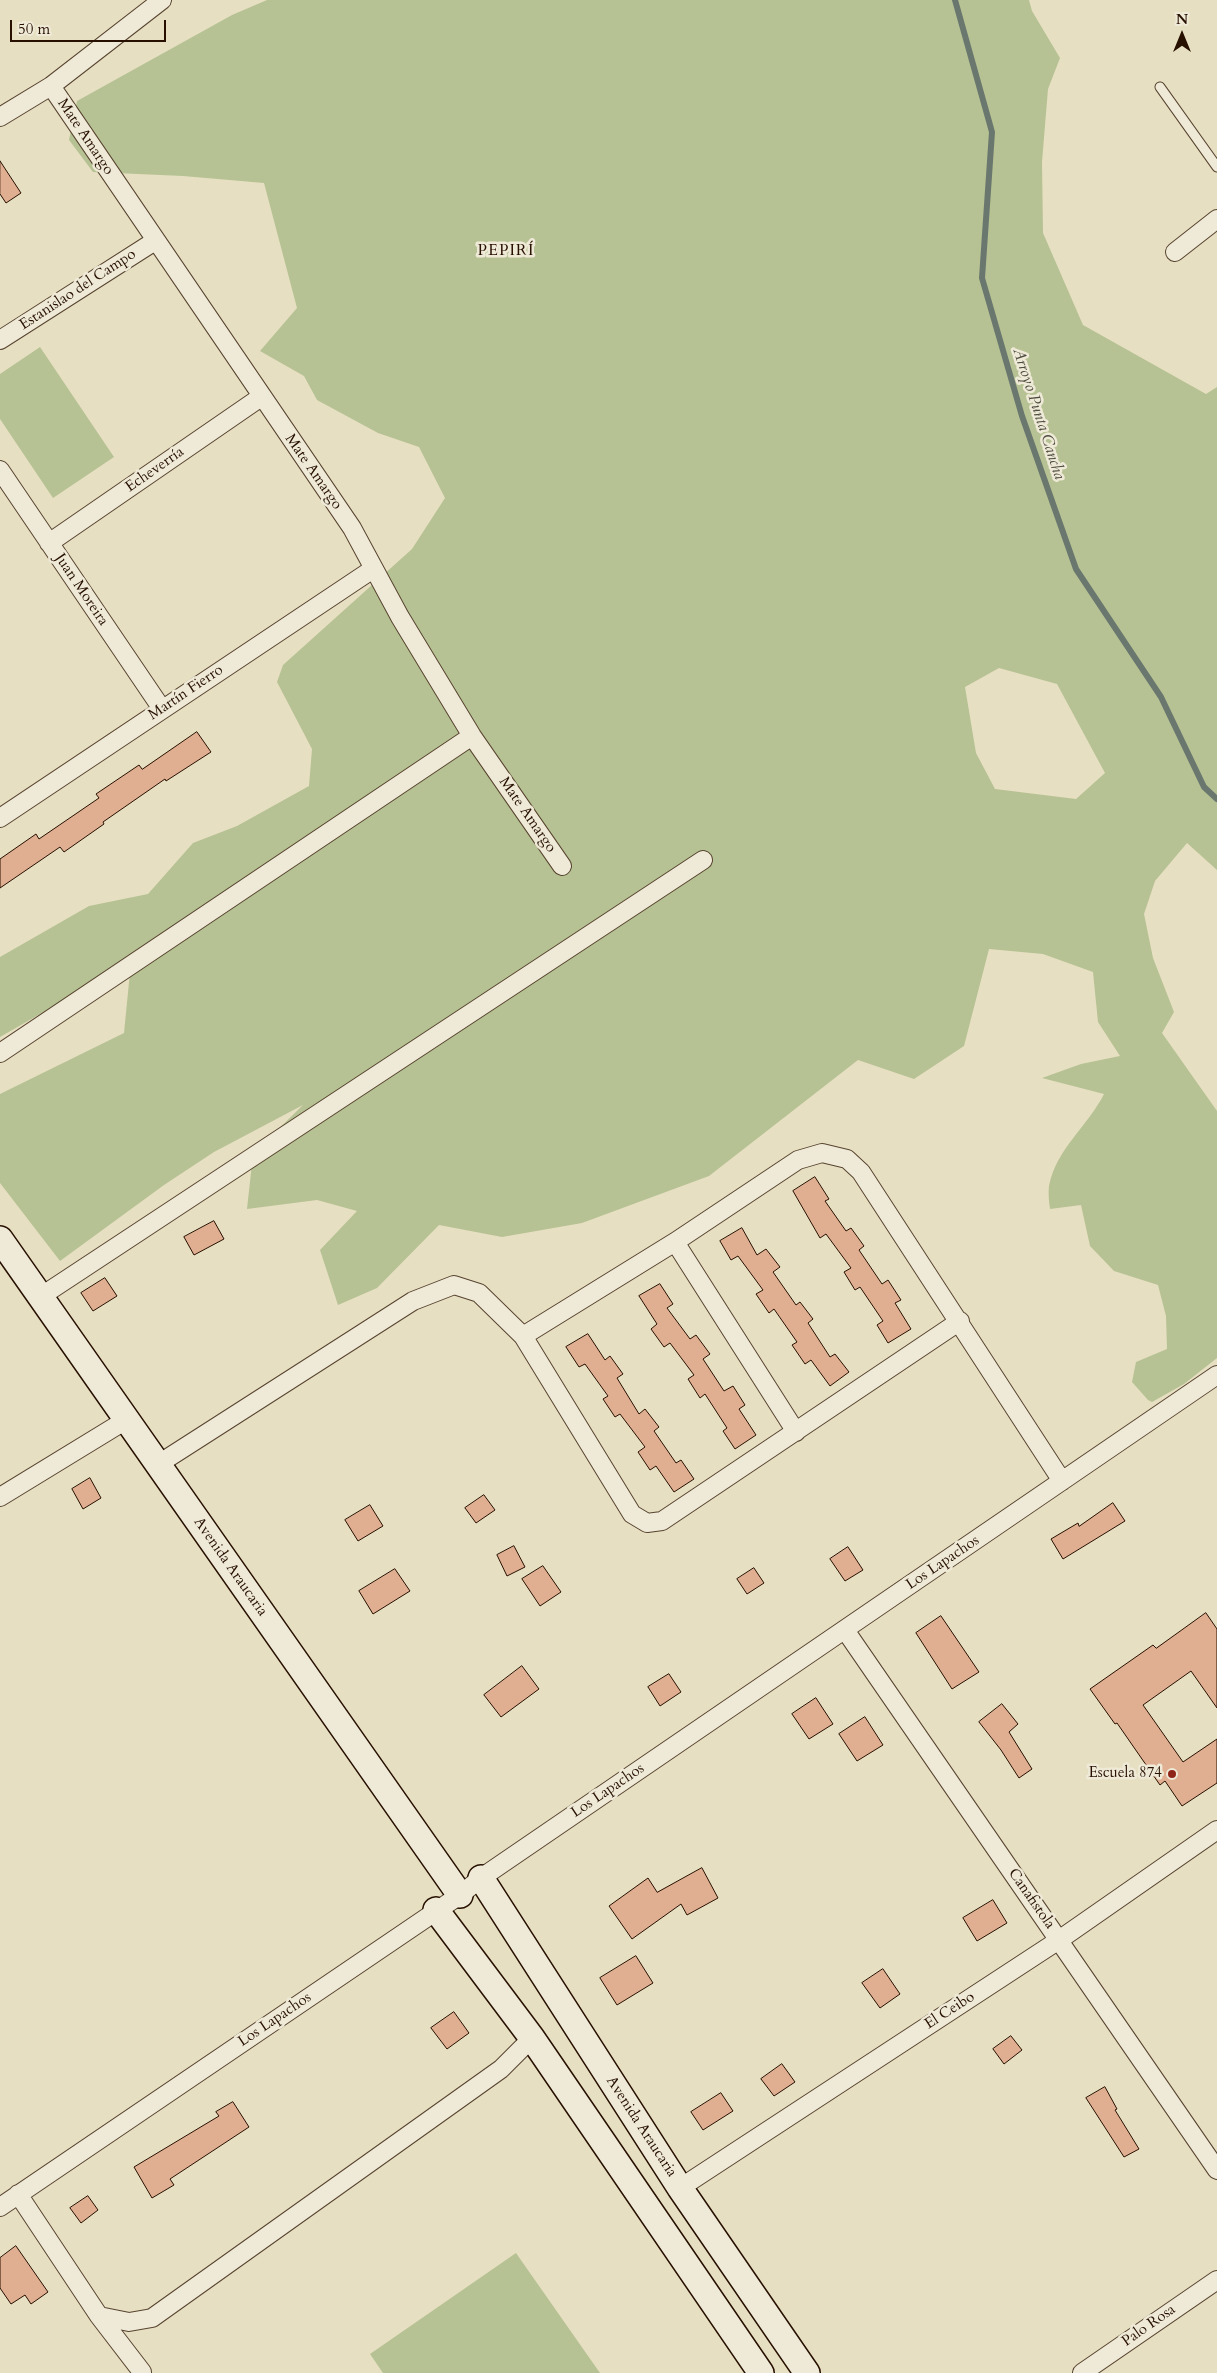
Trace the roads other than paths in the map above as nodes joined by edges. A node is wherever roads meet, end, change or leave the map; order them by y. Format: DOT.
graph roads {
  1 [pos="162,0"];
  2 [pos="51,86"];
  3 [pos="1160,87"];
  4 [pos="0,117"];
  5 [pos="1217,166"];
  6 [pos="1217,219"];
  7 [pos="155,241"];
  8 [pos="1174,252"];
  9 [pos="0,340"];
  10 [pos="261,397"];
  11 [pos="0,470"];
  12 [pos="49,543"];
  13 [pos="373,568"];
  14 [pos="162,710"];
  15 [pos="472,736"];
  16 [pos="0,818"];
  17 [pos="704,860"];
  18 [pos="562,866"];
  19 [pos="0,1053"];
  20 [pos="0,1240"];
  21 [pos="675,1242"];
  22 [pos="40,1297"];
  23 [pos="960,1321"];
  24 [pos="523,1336"];
  25 [pos="1217,1375"];
  26 [pos="126,1420"];
  27 [pos="796,1432"];
  28 [pos="157,1465"];
  29 [pos="1062,1481"];
  30 [pos="0,1497"];
  31 [pos="845,1630"];
  32 [pos="1217,1830"];
  33 [pos="481,1878"];
  34 [pos="460,1895"];
  35 [pos="436,1910"];
  36 [pos="1059,1940"];
  37 [pos="532,2038"];
  38 [pos="1217,2170"];
  39 [pos="680,2188"];
  40 [pos="18,2194"];
  41 [pos="0,2207"];
  42 [pos="1217,2280"];
  43 [pos="98,2316"];
  44 [pos="142,2372"];
  45 [pos="761,2373"];
  46 [pos="807,2373"];
  47 [pos="1082,2373"];
  1 -- 2 [label="street"];
  2 -- 4 [label="street"];
  2 -- 7 [label="street, Mate Amargo"];
  3 -- 5 [label="lane"];
  6 -- 8 [label="street"];
  7 -- 9 [label="street, Estanislao del Campo"];
  7 -- 10 [label="street, Mate Amargo"];
  10 -- 12 [label="street, Echeverría"];
  10 -- 13 [label="street, Mate Amargo"];
  11 -- 12 [label="street, Juan Moreira"];
  12 -- 14 [label="street, Juan Moreira"];
  13 -- 14 [label="street, Martín Fierro"];
  13 -- 15 [label="street, Mate Amargo"];
  14 -- 16 [label="street, Martín Fierro"];
  15 -- 18 [label="street, Mate Amargo"];
  15 -- 19 [label="street"];
  17 -- 22 [label="street"];
  20 -- 22 [label="main road, Avenida Araucaria"];
  21 -- 23 [label="street"];
  21 -- 24 [label="street"];
  21 -- 27 [label="street"];
  22 -- 26 [label="main road, Avenida Araucaria"];
  23 -- 27 [label="street"];
  23 -- 29 [label="street"];
  24 -- 27 [label="street"];
  24 -- 28 [label="street"];
  25 -- 29 [label="street, Los Lapachos"];
  26 -- 28 [label="main road, Avenida Araucaria"];
  26 -- 30 [label="street"];
  28 -- 34 [label="main road, Avenida Araucaria"];
  29 -- 31 [label="street, Los Lapachos"];
  31 -- 33 [label="street, Los Lapachos"];
  31 -- 36 [label="street, Canafistola"];
  32 -- 36 [label="street, El Ceibo"];
  33 -- 34 [label="street, Los Lapachos"];
  33 -- 39 [label="main road, Avenida Araucaria"];
  34 -- 35 [label="street, Los Lapachos"];
  35 -- 37 [label="main road"];
  35 -- 40 [label="street, Los Lapachos"];
  36 -- 38 [label="street, Canafistola"];
  36 -- 39 [label="street, El Ceibo"];
  37 -- 43 [label="street"];
  37 -- 45 [label="main road"];
  39 -- 46 [label="main road, Avenida Araucaria"];
  40 -- 41 [label="street, Los Lapachos"];
  40 -- 43 [label="street"];
  42 -- 47 [label="street, Palo Rosa"];
  43 -- 44 [label="street"];
}
